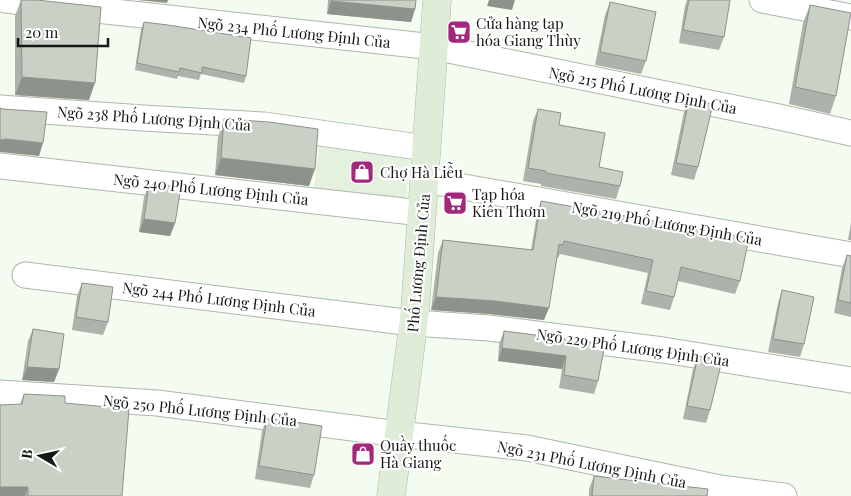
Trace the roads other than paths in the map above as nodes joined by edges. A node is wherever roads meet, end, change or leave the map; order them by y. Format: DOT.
graph roads {
  1 [pos="5,0"];
  2 [pos="437,0"];
  3 [pos="762,0"];
  4 [pos="851,17"];
  5 [pos="434,47"];
  6 [pos="0,108"];
  7 [pos="851,133"];
  8 [pos="426,148"];
  9 [pos="0,166"];
  10 [pos="424,180"];
  11 [pos="422,213"];
  12 [pos="851,255"];
  13 [pos="25,275"];
  14 [pos="414,322"];
  15 [pos="851,380"];
  16 [pos="0,393"];
  17 [pos="399,434"];
  18 [pos="391,496"];
  19 [pos="784,496"];
  1 -- 5 [label="street, Ngõ 234 Phố Lương Định Của"];
  2 -- 5 [label="main road, Phố Lương Định Của"];
  3 -- 4 [label="street"];
  5 -- 7 [label="street, Ngõ 215 Phố Lương Định Của"];
  5 -- 8 [label="main road, Phố Lương Định Của"];
  6 -- 8 [label="street, Ngõ 238 Phố Lương Định Của"];
  8 -- 10 [label="main road, Phố Lương Định Của"];
  9 -- 11 [label="street, Ngõ 240 Phố Lương Định Của"];
  10 -- 11 [label="main road, Phố Lương Định Của"];
  10 -- 12 [label="street, Ngõ 219 Phố Lương Định Của"];
  11 -- 14 [label="main road, Phố Lương Định Của"];
  13 -- 14 [label="street, Ngõ 244 Phố Lương Định Của"];
  14 -- 15 [label="street, Ngõ 229 Phố Lương Định Của"];
  14 -- 17 [label="main road, Phố Lương Định Của"];
  16 -- 17 [label="street, Ngõ 250 Phố Lương Định Của"];
  17 -- 18 [label="main road, Phố Lương Định Của"];
  17 -- 19 [label="street, Ngõ 231 Phố Lương Định Của"];
}
